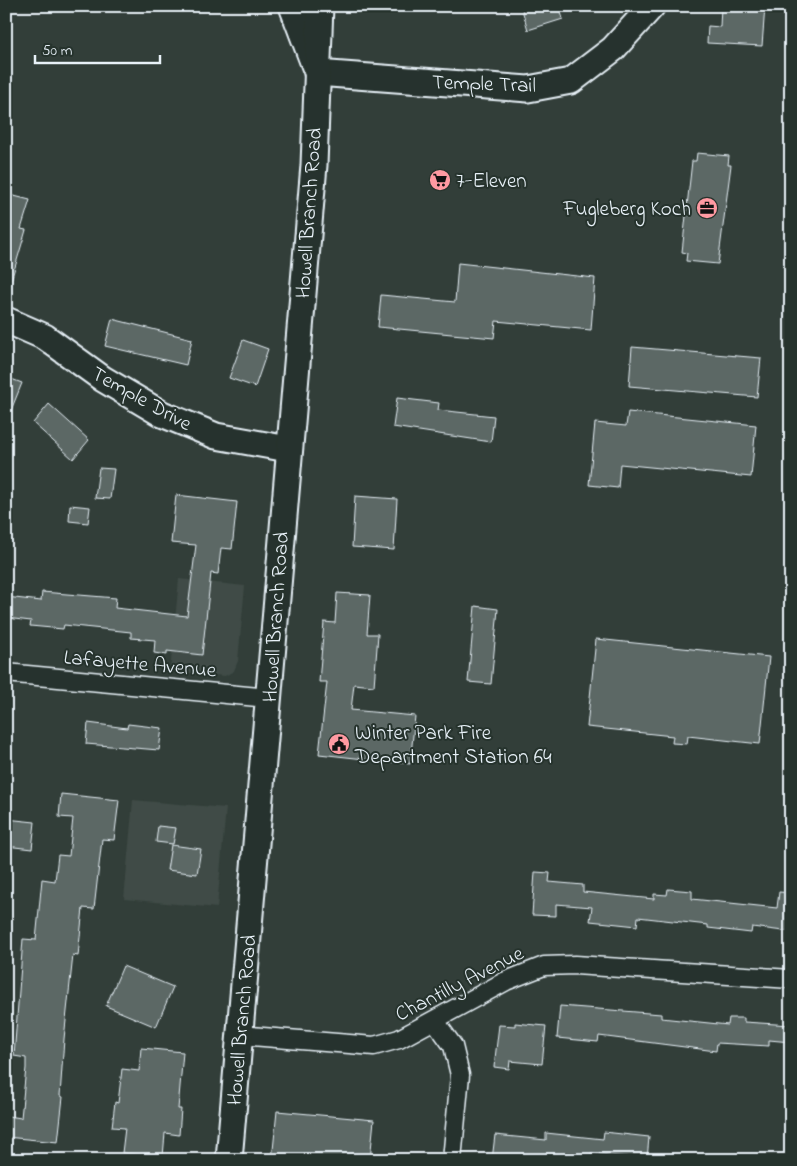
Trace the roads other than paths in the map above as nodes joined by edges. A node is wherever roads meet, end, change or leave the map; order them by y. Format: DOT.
graph roads {
  1 [pos="292,6"];
  2 [pos="320,6"];
  3 [pos="652,6"];
  4 [pos="317,74"];
  5 [pos="6,320"];
  6 [pos="288,448"];
  7 [pos="6,673"];
  8 [pos="269,698"];
  9 [pos="791,979"];
  10 [pos="436,1021"];
  11 [pos="239,1035"];
  12 [pos="229,1160"];
  13 [pos="452,1160"];
  1 -- 4 [label="main road, Howell Branch Road"];
  2 -- 4 [label="main road, Howell Branch Road"];
  3 -- 4 [label="main road, Temple Trail"];
  4 -- 6 [label="main road, Howell Branch Road"];
  5 -- 6 [label="main road, Temple Drive"];
  6 -- 8 [label="main road, Howell Branch Road"];
  7 -- 8 [label="street, Lafayette Avenue"];
  8 -- 11 [label="main road, Howell Branch Road"];
  9 -- 10 [label="street, Chantilly Avenue"];
  10 -- 11 [label="street, Chantilly Avenue"];
  10 -- 13 [label="street"];
  11 -- 12 [label="main road, Howell Branch Road"];
}
